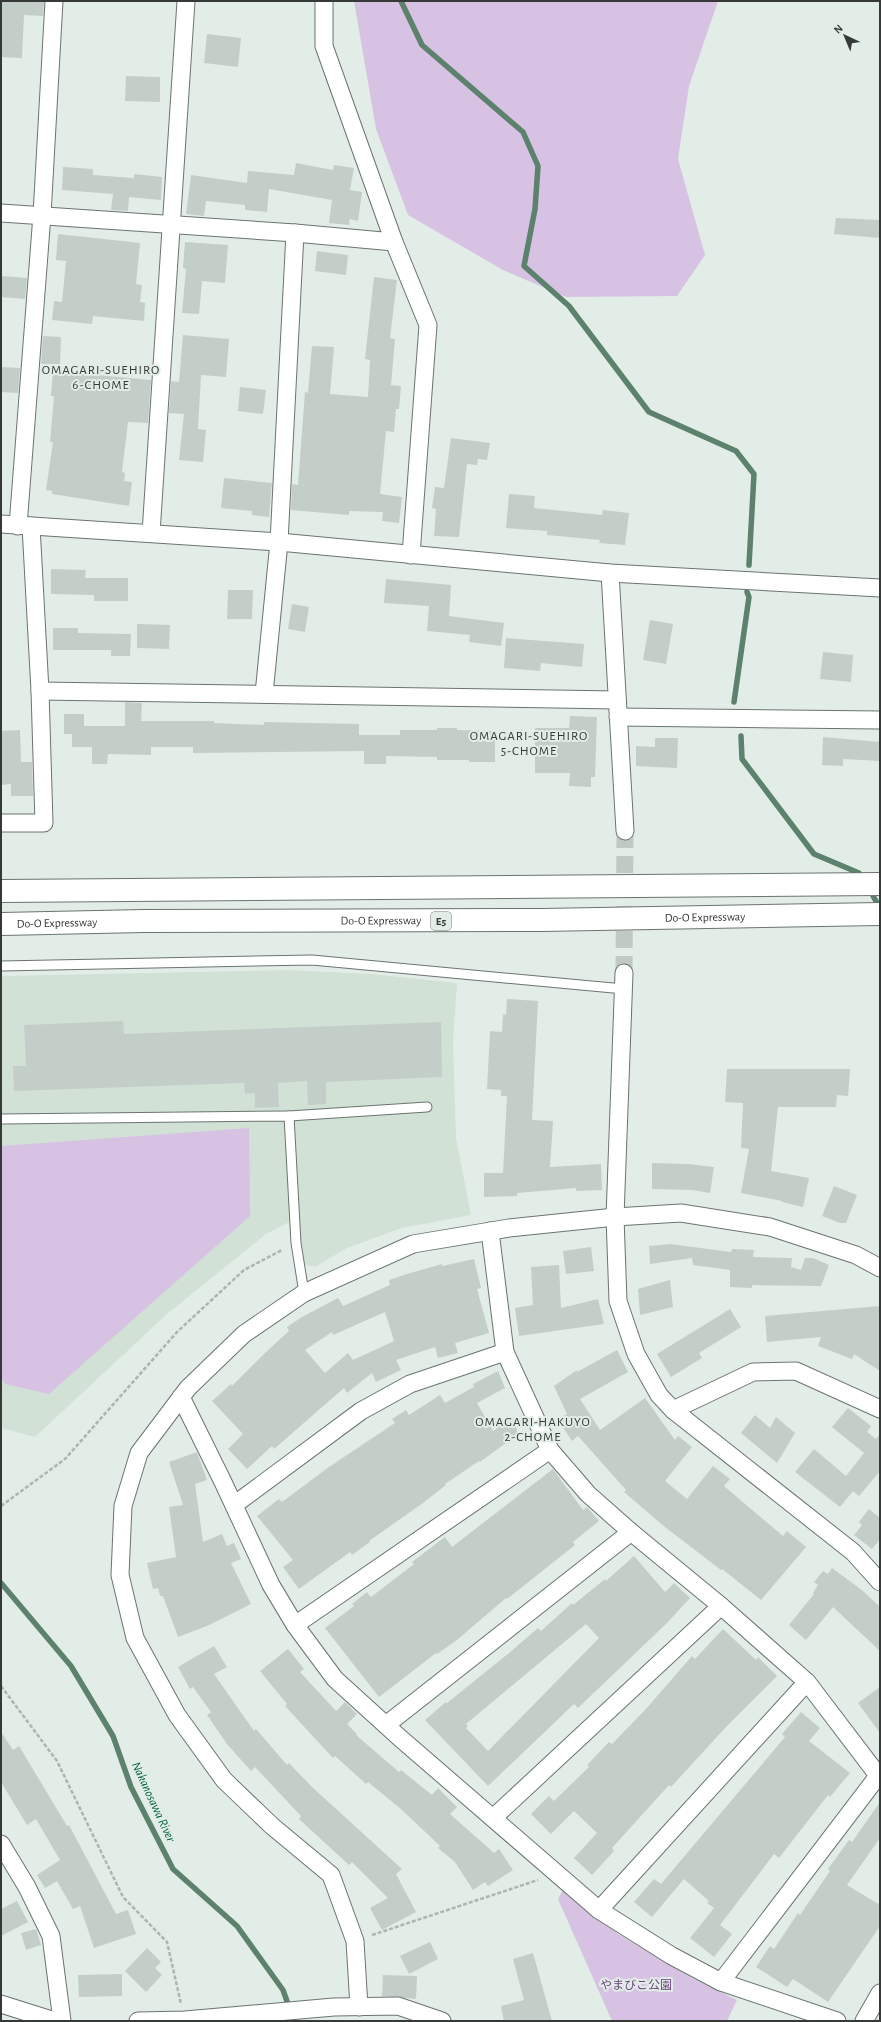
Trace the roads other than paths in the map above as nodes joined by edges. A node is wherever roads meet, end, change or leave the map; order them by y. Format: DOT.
graph roads {
  1 [pos="54,1"];
  2 [pos="186,1"];
  3 [pos="324,1"];
  4 [pos="1,212"];
  5 [pos="42,215"];
  6 [pos="172,225"];
  7 [pos="295,233"];
  8 [pos="394,242"];
  9 [pos="17,526"];
  10 [pos="151,533"];
  11 [pos="279,542"];
  12 [pos="411,555"];
  13 [pos="610,573"];
  14 [pos="880,588"];
  15 [pos="40,691"];
  16 [pos="264,694"];
  17 [pos="617,700"];
  18 [pos="618,718"];
  19 [pos="880,720"];
  20 [pos="1,823"];
  21 [pos="625,831"];
  22 [pos="880,884"];
  23 [pos="1,891"];
  24 [pos="880,914"];
  25 [pos="1,924"];
  26 [pos="1,966"];
  27 [pos="624,981"];
  28 [pos="427,1107"];
  29 [pos="289,1116"];
  30 [pos="1,1119"];
  31 [pos="614,1217"];
  32 [pos="490,1231"];
  33 [pos="880,1268"];
  34 [pos="304,1293"];
  35 [pos="505,1352"];
  36 [pos="181,1397"];
  37 [pos="880,1409"];
  38 [pos="673,1410"];
  39 [pos="550,1450"];
  40 [pos="234,1505"];
  41 [pos="631,1532"];
  42 [pos="880,1582"];
  43 [pos="721,1606"];
  44 [pos="295,1625"];
  45 [pos="807,1682"];
  46 [pos="386,1725"];
  47 [pos="879,1777"];
  48 [pos="493,1818"];
  49 [pos="1,1844"];
  50 [pos="599,1910"];
  51 [pos="721,1982"];
  52 [pos="880,1993"];
  53 [pos="1,2004"];
  54 [pos="359,2007"];
  55 [pos="55,2021"];
  56 [pos="62,2021"];
  57 [pos="138,2021"];
  58 [pos="442,2021"];
  59 [pos="837,2021"];
  60 [pos="864,2021"];
  1 -- 5 [label="street"];
  2 -- 6 [label="street"];
  3 -- 8 [label="street"];
  4 -- 5 [label="street"];
  5 -- 6 [label="street"];
  5 -- 9 [label="street"];
  6 -- 7 [label="street"];
  6 -- 10 [label="street"];
  7 -- 8 [label="street"];
  7 -- 11 [label="street"];
  8 -- 12 [label="street"];
  9 -- 10 [label="street"];
  9 -- 15 [label="street"];
  10 -- 11 [label="street"];
  11 -- 12 [label="street"];
  11 -- 16 [label="street"];
  12 -- 13 [label="street"];
  13 -- 14 [label="street"];
  13 -- 17 [label="street"];
  15 -- 16 [label="street"];
  15 -- 20 [label="street"];
  16 -- 17 [label="street"];
  17 -- 18 [label="street"];
  18 -- 19 [label="street"];
  18 -- 21 [label="street"];
  22 -- 23 [label="highway"];
  24 -- 25 [label="highway, Do-O Expressway / E5"];
  26 -- 27 [label="lane"];
  27 -- 31 [label="street"];
  28 -- 29 [label="lane"];
  29 -- 30 [label="lane"];
  29 -- 34 [label="lane"];
  31 -- 32 [label="street"];
  31 -- 33 [label="street"];
  31 -- 38 [label="street"];
  32 -- 34 [label="street"];
  32 -- 35 [label="street"];
  34 -- 36 [label="street"];
  35 -- 39 [label="street"];
  35 -- 40 [label="street"];
  36 -- 40 [label="street"];
  36 -- 54 [label="street"];
  37 -- 38 [label="street"];
  38 -- 42 [label="street"];
  39 -- 41 [label="street"];
  39 -- 44 [label="street"];
  40 -- 44 [label="street"];
  41 -- 43 [label="street"];
  41 -- 46 [label="street"];
  43 -- 45 [label="street"];
  43 -- 48 [label="street"];
  44 -- 46 [label="street"];
  45 -- 47 [label="street"];
  45 -- 50 [label="street"];
  46 -- 48 [label="street"];
  47 -- 51 [label="street"];
  48 -- 50 [label="street"];
  49 -- 56 [label="street"];
  50 -- 51 [label="street"];
  51 -- 59 [label="street"];
  52 -- 60 [label="street"];
  53 -- 55 [label="street"];
  54 -- 57 [label="street"];
  54 -- 58 [label="street"];
}
